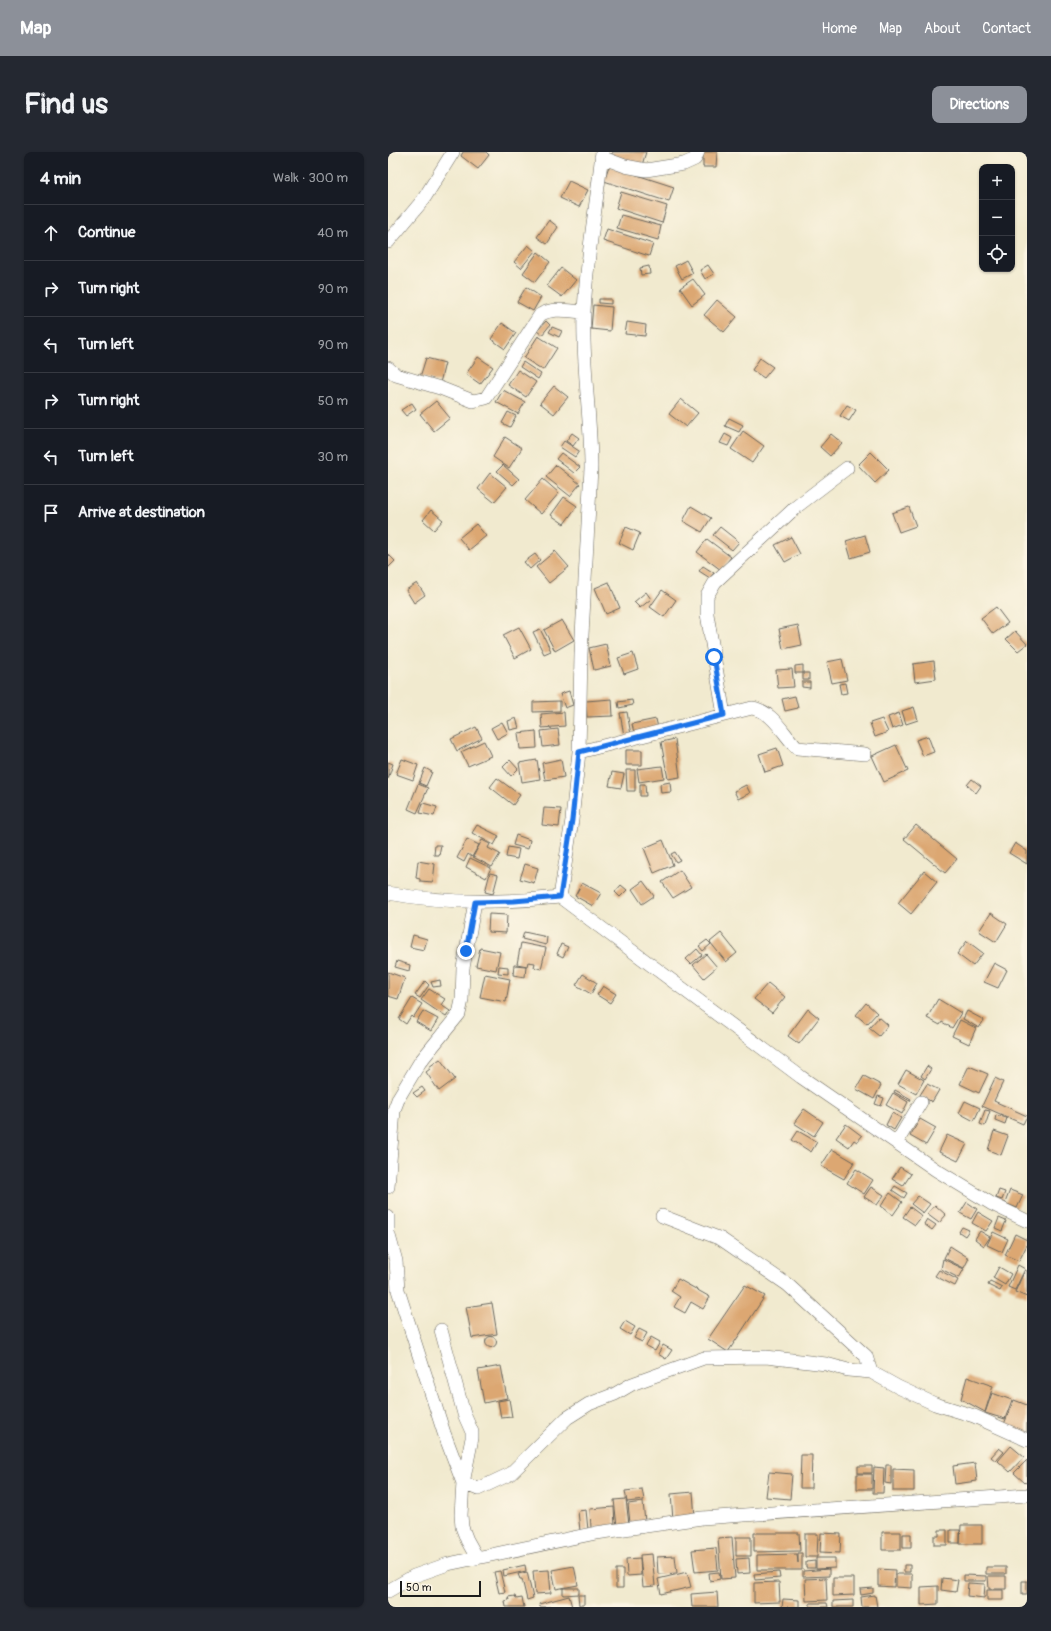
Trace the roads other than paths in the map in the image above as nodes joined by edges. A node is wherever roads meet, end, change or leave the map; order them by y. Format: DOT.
graph roads {
  1 [pos="453,152"];
  2 [pos="698,152"];
  3 [pos="601,154"];
  4 [pos="388,242"];
  5 [pos="584,312"];
  6 [pos="388,368"];
  7 [pos="847,468"];
  8 [pos="724,715"];
  9 [pos="579,752"];
  10 [pos="865,754"];
  11 [pos="388,893"];
  12 [pos="560,897"];
  13 [pos="475,902"];
  14 [pos="921,1102"];
  15 [pos="896,1142"];
  16 [pos="388,1187"];
  17 [pos="662,1216"];
  18 [pos="388,1217"];
  19 [pos="1027,1221"];
  20 [pos="442,1330"];
  21 [pos="871,1372"];
  22 [pos="1027,1440"];
  23 [pos="463,1484"];
  24 [pos="1027,1495"];
  25 [pos="477,1558"];
  26 [pos="388,1591"];
  1 -- 4 [label="street"];
  2 -- 3 [label="street"];
  3 -- 5 [label="street"];
  5 -- 6 [label="street"];
  5 -- 9 [label="street"];
  7 -- 8 [label="street"];
  8 -- 9 [label="street"];
  8 -- 10 [label="street"];
  9 -- 12 [label="street"];
  11 -- 13 [label="street"];
  12 -- 13 [label="street"];
  12 -- 15 [label="street"];
  13 -- 16 [label="street"];
  14 -- 15 [label="street"];
  15 -- 19 [label="street"];
  17 -- 21 [label="street"];
  18 -- 23 [label="street"];
  20 -- 23 [label="street"];
  21 -- 22 [label="street"];
  21 -- 23 [label="street"];
  23 -- 25 [label="street"];
  24 -- 25 [label="street"];
  25 -- 26 [label="street"];
}
